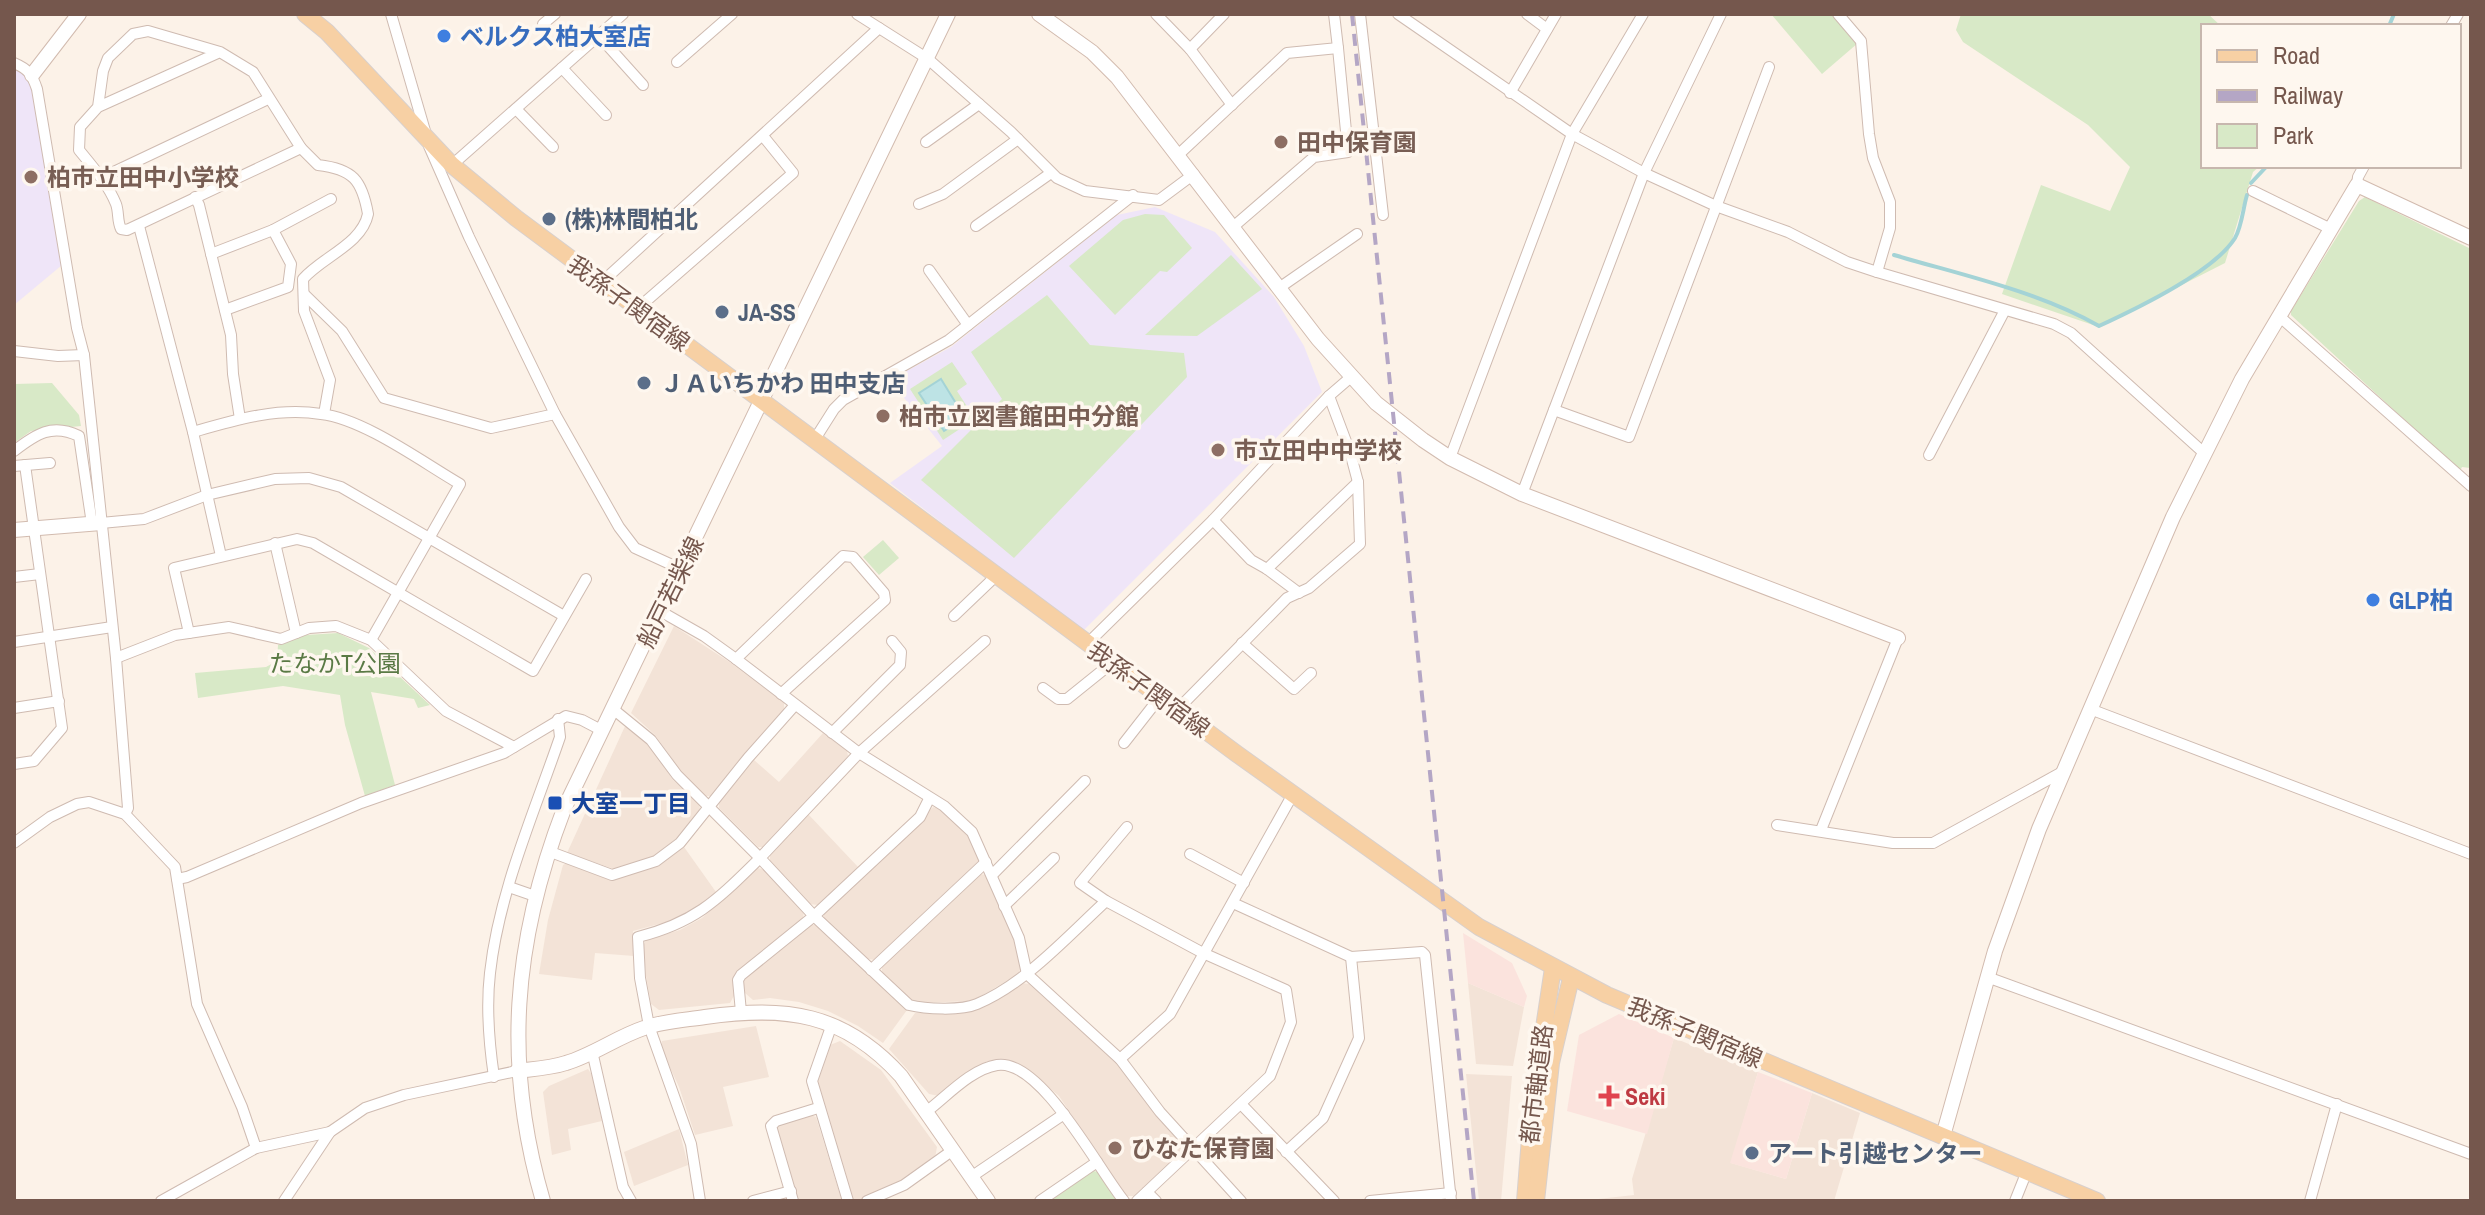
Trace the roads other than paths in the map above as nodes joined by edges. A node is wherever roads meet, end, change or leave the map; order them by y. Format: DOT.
graph roads {
  1 [pos="79,14"];
  2 [pos="305,14"];
  3 [pos="391,14"];
  4 [pos="555,14"];
  5 [pos="623,14"];
  6 [pos="732,14"];
  7 [pos="857,14"];
  8 [pos="948,14"];
  9 [pos="1039,14"];
  10 [pos="1156,14"];
  11 [pos="1224,14"];
  12 [pos="1334,14"];
  13 [pos="1360,14"];
  14 [pos="1398,14"];
  15 [pos="1527,14"];
  16 [pos="1556,14"];
  17 [pos="1643,14"];
  18 [pos="1721,14"];
  19 [pos="1838,14"];
  20 [pos="543,24"];
  21 [pos="879,28"];
  22 [pos="1547,29"];
  23 [pos="599,36"];
  24 [pos="1338,48"];
  25 [pos="1190,49"];
  26 [pos="220,52"];
  27 [pos="928,59"];
  28 [pos="677,62"];
  29 [pos="14,63"];
  30 [pos="1769,67"];
  31 [pos="562,68"];
  32 [pos="32,75"];
  33 [pos="643,85"];
  34 [pos="1510,93"];
  35 [pos="268,99"];
  36 [pos="979,104"];
  37 [pos="1232,105"];
  38 [pos="98,107"];
  39 [pos="516,109"];
  40 [pos="606,115"];
  41 [pos="1572,134"];
  42 [pos="763,136"];
  43 [pos="1018,139"];
  44 [pos="427,140"];
  45 [pos="926,142"];
  46 [pos="553,147"];
  47 [pos="301,148"];
  48 [pos="1178,155"];
  49 [pos="452,165"];
  50 [pos="2363,168"];
  51 [pos="1051,173"];
  52 [pos="1644,173"];
  53 [pos="1194,174"];
  54 [pos="101,178"];
  55 [pos="2357,185"];
  56 [pos="2253,191"];
  57 [pos="1133,195"];
  58 [pos="195,197"];
  59 [pos="331,199"];
  60 [pos="919,204"];
  61 [pos="1716,206"];
  62 [pos="1383,215"];
  63 [pos="139,226"];
  64 [pos="976,226"];
  65 [pos="1233,227"];
  66 [pos="2331,229"];
  67 [pos="273,230"];
  68 [pos="1357,234"];
  69 [pos="2471,238"];
  70 [pos="211,254"];
  71 [pos="929,270"];
  72 [pos="1877,272"];
  73 [pos="601,283"];
  74 [pos="1279,288"];
  75 [pos="304,294"];
  76 [pos="637,309"];
  77 [pos="225,310"];
  78 [pos="2005,310"];
  79 [pos="2279,316"];
  80 [pos="968,325"];
  81 [pos="14,351"];
  82 [pos="84,355"];
  83 [pos="1351,377"];
  84 [pos="1329,396"];
  85 [pos="762,401"];
  86 [pos="1554,410"];
  87 [pos="324,414"];
  88 [pos="555,414"];
  89 [pos="240,419"];
  90 [pos="193,432"];
  91 [pos="815,439"];
  92 [pos="14,451"];
  93 [pos="2204,453"];
  94 [pos="1929,455"];
  95 [pos="1450,458"];
  96 [pos="50,463"];
  97 [pos="20,466"];
  98 [pos="1358,482"];
  99 [pos="2470,482"];
  100 [pos="1522,494"];
  101 [pos="207,495"];
  102 [pos="1213,520"];
  103 [pos="97,524"];
  104 [pos="33,528"];
  105 [pos="14,530"];
  106 [pos="430,538"];
  107 [pos="275,543"];
  108 [pos="221,556"];
  109 [pos="681,569"];
  110 [pos="1267,569"];
  111 [pos="40,574"];
  112 [pos="998,574"];
  113 [pos="14,577"];
  114 [pos="586,579"];
  115 [pos="399,592"];
  116 [pos="1299,593"];
  117 [pos="660,611"];
  118 [pos="564,616"];
  119 [pos="954,616"];
  120 [pos="112,627"];
  121 [pos="189,633"];
  122 [pos="296,633"];
  123 [pos="48,636"];
  124 [pos="1898,638"];
  125 [pos="371,640"];
  126 [pos="892,641"];
  127 [pos="985,641"];
  128 [pos="14,642"];
  129 [pos="1088,643"];
  130 [pos="1242,643"];
  131 [pos="116,658"];
  132 [pos="736,659"];
  133 [pos="1113,662"];
  134 [pos="1311,673"];
  135 [pos="1043,688"];
  136 [pos="781,694"];
  137 [pos="1160,697"];
  138 [pos="59,701"];
  139 [pos="795,705"];
  140 [pos="14,708"];
  141 [pos="613,709"];
  142 [pos="1178,709"];
  143 [pos="2090,709"];
  144 [pos="558,719"];
  145 [pos="603,731"];
  146 [pos="832,733"];
  147 [pos="1124,743"];
  148 [pos="514,747"];
  149 [pos="859,753"];
  150 [pos="14,764"];
  151 [pos="2064,771"];
  152 [pos="1085,781"];
  153 [pos="1293,794"];
  154 [pos="929,799"];
  155 [pos="709,807"];
  156 [pos="125,814"];
  157 [pos="1777,825"];
  158 [pos="1127,827"];
  159 [pos="1821,830"];
  160 [pos="14,843"];
  161 [pos="548,851"];
  162 [pos="1190,854"];
  163 [pos="2471,854"];
  164 [pos="760,858"];
  165 [pos="1054,858"];
  166 [pos="986,862"];
  167 [pos="992,875"];
  168 [pos="177,879"];
  169 [pos="1244,883"];
  170 [pos="509,887"];
  171 [pos="535,896"];
  172 [pos="1106,901"];
  173 [pos="1233,903"];
  174 [pos="1004,906"];
  175 [pos="814,916"];
  176 [pos="1203,953"];
  177 [pos="1351,957"];
  178 [pos="1553,968"];
  179 [pos="871,970"];
  180 [pos="1027,974"];
  181 [pos="1987,977"];
  182 [pos="1571,978"];
  183 [pos="741,1012"];
  184 [pos="832,1024"];
  185 [pos="649,1026"];
  186 [pos="592,1051"];
  187 [pos="1120,1059"];
  188 [pos="517,1071"];
  189 [pos="494,1077"];
  190 [pos="1241,1104"];
  191 [pos="2337,1104"];
  192 [pos="818,1108"];
  193 [pos="926,1112"];
  194 [pos="1064,1114"];
  195 [pos="330,1132"];
  196 [pos="1943,1136"];
  197 [pos="256,1148"];
  198 [pos="1192,1149"];
  199 [pos="953,1150"];
  200 [pos="1286,1152"];
  201 [pos="2471,1154"];
  202 [pos="1097,1162"];
  203 [pos="2027,1171"];
  204 [pos="971,1177"];
  205 [pos="1147,1192"];
  206 [pos="792,1196"];
  207 [pos="1451,1197"];
  208 [pos="161,1201"];
  209 [pos="284,1201"];
  210 [pos="543,1201"];
  211 [pos="631,1201"];
  212 [pos="700,1201"];
  213 [pos="753,1201"];
  214 [pos="848,1201"];
  215 [pos="867,1201"];
  216 [pos="988,1201"];
  217 [pos="1040,1201"];
  218 [pos="1124,1201"];
  219 [pos="1137,1201"];
  220 [pos="1156,1201"];
  221 [pos="1241,1201"];
  222 [pos="1334,1201"];
  223 [pos="1370,1201"];
  224 [pos="1525,1201"];
  225 [pos="1536,1201"];
  226 [pos="2015,1201"];
  227 [pos="2097,1201"];
  228 [pos="2310,1201"];
  1 -- 32 [label="street"];
  2 -- 44 [label="main road, 我孫子関宿線"];
  3 -- 44 [label="street"];
  4 -- 20 [label="street"];
  5 -- 23 [label="street"];
  6 -- 28 [label="street"];
  7 -- 21 [label="street"];
  8 -- 27 [label="street, 船戸若柴線"];
  9 -- 48 [label="street"];
  10 -- 25 [label="street"];
  11 -- 25 [label="street"];
  12 -- 24 [label="street"];
  13 -- 62 [label="street"];
  14 -- 34 [label="street"];
  15 -- 22 [label="street"];
  16 -- 22 [label="street"];
  17 -- 41 [label="street"];
  18 -- 52 [label="street"];
  19 -- 72 [label="street"];
  21 -- 27 [label="street"];
  21 -- 42 [label="street"];
  22 -- 34 [label="street"];
  23 -- 31 [label="street"];
  23 -- 33 [label="street"];
  24 -- 37 [label="street"];
  24 -- 65 [label="street"];
  25 -- 37 [label="street"];
  26 -- 35 [label="street"];
  26 -- 38 [label="street"];
  26 -- 38 [label="street"];
  27 -- 36 [label="street"];
  27 -- 85 [label="street, 船戸若柴線"];
  29 -- 32 [label="street"];
  30 -- 61 [label="street"];
  31 -- 39 [label="street"];
  31 -- 40 [label="street"];
  32 -- 82 [label="street"];
  34 -- 41 [label="street"];
  35 -- 47 [label="street"];
  35 -- 54 [label="street"];
  36 -- 43 [label="street"];
  36 -- 45 [label="street"];
  37 -- 48 [label="street"];
  38 -- 54 [label="street"];
  39 -- 46 [label="street"];
  39 -- 49 [label="street"];
  41 -- 52 [label="street"];
  41 -- 95 [label="street"];
  42 -- 73 [label="street"];
  42 -- 76 [label="street"];
  43 -- 51 [label="street"];
  43 -- 60 [label="street"];
  44 -- 49 [label="main road, 我孫子関宿線"];
  44 -- 88 [label="street"];
  47 -- 58 [label="street"];
  47 -- 75 [label="street"];
  48 -- 53 [label="street"];
  49 -- 73 [label="main road, 我孫子関宿線"];
  50 -- 55 [label="street"];
  51 -- 57 [label="street"];
  51 -- 64 [label="street"];
  52 -- 61 [label="street"];
  52 -- 86 [label="street"];
  53 -- 57 [label="street"];
  53 -- 65 [label="street"];
  54 -- 63 [label="street"];
  55 -- 66 [label="street"];
  55 -- 69 [label="street"];
  56 -- 66 [label="street"];
  57 -- 80 [label="street"];
  58 -- 63 [label="street"];
  58 -- 70 [label="street"];
  59 -- 67 [label="street"];
  61 -- 72 [label="street"];
  61 -- 86 [label="street"];
  63 -- 90 [label="street"];
  65 -- 74 [label="street"];
  66 -- 79 [label="street"];
  67 -- 70 [label="street"];
  67 -- 77 [label="street"];
  68 -- 74 [label="street"];
  70 -- 77 [label="street"];
  71 -- 80 [label="street"];
  72 -- 78 [label="street"];
  73 -- 76 [label="main road, 我孫子関宿線"];
  74 -- 83 [label="street"];
  75 -- 87 [label="street"];
  75 -- 88 [label="street"];
  76 -- 85 [label="main road, 我孫子関宿線"];
  77 -- 89 [label="street"];
  78 -- 93 [label="street"];
  78 -- 94 [label="street"];
  79 -- 93 [label="street"];
  79 -- 99 [label="street"];
  80 -- 91 [label="street"];
  81 -- 82 [label="street"];
  82 -- 103 [label="street"];
  83 -- 84 [label="street"];
  83 -- 95 [label="street"];
  84 -- 98 [label="street"];
  84 -- 102 [label="street"];
  85 -- 91 [label="main road, 我孫子関宿線"];
  85 -- 109 [label="street, 船戸若柴線"];
  86 -- 100 [label="street"];
  87 -- 89 [label="street"];
  87 -- 106 [label="street"];
  88 -- 109 [label="street"];
  89 -- 90 [label="street"];
  90 -- 101 [label="street"];
  91 -- 112 [label="main road, 我孫子関宿線"];
  92 -- 103 [label="street"];
  93 -- 143 [label="street"];
  95 -- 100 [label="street"];
  96 -- 97 [label="street"];
  97 -- 104 [label="street"];
  98 -- 110 [label="street"];
  98 -- 116 [label="street"];
  100 -- 124 [label="street"];
  101 -- 103 [label="street"];
  101 -- 106 [label="street"];
  101 -- 108 [label="street"];
  102 -- 110 [label="street"];
  102 -- 129 [label="street"];
  103 -- 104 [label="street"];
  103 -- 120 [label="street"];
  104 -- 105 [label="street"];
  104 -- 111 [label="street"];
  106 -- 115 [label="street"];
  106 -- 118 [label="street"];
  107 -- 108 [label="street"];
  107 -- 115 [label="street"];
  107 -- 122 [label="street"];
  108 -- 121 [label="street"];
  109 -- 117 [label="street, 船戸若柴線"];
  110 -- 116 [label="street"];
  111 -- 113 [label="street"];
  111 -- 123 [label="street"];
  112 -- 119 [label="street"];
  112 -- 129 [label="main road, 我孫子関宿線"];
  114 -- 118 [label="street"];
  115 -- 118 [label="street"];
  115 -- 125 [label="street"];
  116 -- 130 [label="street"];
  117 -- 132 [label="street"];
  117 -- 141 [label="street, 船戸若柴線"];
  120 -- 123 [label="street"];
  120 -- 131 [label="street"];
  121 -- 122 [label="street"];
  121 -- 131 [label="street"];
  122 -- 125 [label="street"];
  123 -- 128 [label="street"];
  123 -- 138 [label="street"];
  124 -- 159 [label="street"];
  125 -- 148 [label="street"];
  126 -- 146 [label="street"];
  127 -- 149 [label="street"];
  129 -- 133 [label="main road, 我孫子関宿線"];
  130 -- 134 [label="street"];
  130 -- 142 [label="street"];
  131 -- 156 [label="street"];
  132 -- 136 [label="street"];
  132 -- 136 [label="street"];
  133 -- 135 [label="street"];
  133 -- 137 [label="main road, 我孫子関宿線"];
  136 -- 139 [label="street"];
  137 -- 142 [label="main road, 我孫子関宿線"];
  137 -- 147 [label="street"];
  138 -- 140 [label="street"];
  138 -- 150 [label="street"];
  139 -- 146 [label="street"];
  139 -- 155 [label="street"];
  141 -- 145 [label="street, 船戸若柴線"];
  141 -- 155 [label="street"];
  142 -- 153 [label="main road, 我孫子関宿線"];
  143 -- 151 [label="street"];
  143 -- 163 [label="street"];
  144 -- 145 [label="street"];
  144 -- 148 [label="street"];
  144 -- 170 [label="street"];
  145 -- 161 [label="street, 船戸若柴線"];
  146 -- 149 [label="street"];
  148 -- 168 [label="street"];
  149 -- 154 [label="street"];
  149 -- 164 [label="street"];
  151 -- 159 [label="street"];
  151 -- 181 [label="street"];
  152 -- 167 [label="street"];
  153 -- 169 [label="street"];
  153 -- 178 [label="main road, 我孫子関宿線"];
  154 -- 166 [label="street"];
  154 -- 175 [label="street"];
  155 -- 161 [label="street"];
  155 -- 164 [label="street"];
  156 -- 160 [label="street"];
  156 -- 168 [label="street"];
  157 -- 159 [label="street"];
  158 -- 172 [label="street"];
  161 -- 171 [label="street, 船戸若柴線"];
  162 -- 169 [label="street"];
  164 -- 175 [label="street"];
  164 -- 185 [label="street"];
  165 -- 174 [label="street"];
  166 -- 167 [label="street"];
  166 -- 179 [label="street"];
  167 -- 174 [label="street"];
  168 -- 197 [label="street"];
  169 -- 173 [label="street"];
  170 -- 171 [label="street"];
  170 -- 189 [label="street"];
  171 -- 188 [label="street, 船戸若柴線"];
  172 -- 176 [label="street"];
  172 -- 180 [label="street"];
  173 -- 176 [label="street"];
  173 -- 177 [label="street"];
  174 -- 180 [label="street"];
  175 -- 179 [label="street"];
  175 -- 183 [label="street"];
  176 -- 187 [label="street"];
  176 -- 190 [label="street"];
  177 -- 200 [label="street"];
  177 -- 207 [label="street"];
  178 -- 182 [label="main road, 我孫子関宿線"];
  178 -- 224 [label="main road, 都市軸道路"];
  179 -- 180 [label="street"];
  180 -- 187 [label="street"];
  181 -- 191 [label="street"];
  181 -- 196 [label="street"];
  182 -- 196 [label="main road, 我孫子関宿線"];
  182 -- 225 [label="main road, 都市軸道路"];
  183 -- 184 [label="street"];
  183 -- 185 [label="street"];
  184 -- 192 [label="street"];
  184 -- 193 [label="street"];
  185 -- 186 [label="street"];
  185 -- 212 [label="street"];
  186 -- 188 [label="street"];
  186 -- 211 [label="street"];
  187 -- 198 [label="street"];
  188 -- 189 [label="street"];
  188 -- 210 [label="street, 船戸若柴線"];
  189 -- 195 [label="street"];
  190 -- 198 [label="street"];
  190 -- 200 [label="street"];
  191 -- 201 [label="street"];
  191 -- 228 [label="street"];
  192 -- 206 [label="street"];
  192 -- 214 [label="street"];
  193 -- 194 [label="street"];
  193 -- 199 [label="street"];
  194 -- 202 [label="street"];
  194 -- 204 [label="street"];
  195 -- 197 [label="street"];
  195 -- 209 [label="street"];
  196 -- 203 [label="main road, 我孫子関宿線"];
  197 -- 208 [label="street"];
  198 -- 205 [label="street"];
  198 -- 221 [label="street"];
  199 -- 204 [label="street"];
  199 -- 215 [label="street"];
  200 -- 222 [label="street"];
  202 -- 217 [label="street"];
  202 -- 218 [label="street"];
  203 -- 226 [label="street"];
  203 -- 227 [label="main road, 我孫子関宿線"];
  204 -- 216 [label="street"];
  205 -- 219 [label="street"];
  205 -- 220 [label="street"];
  206 -- 213 [label="street"];
  207 -- 223 [label="street"];
}
